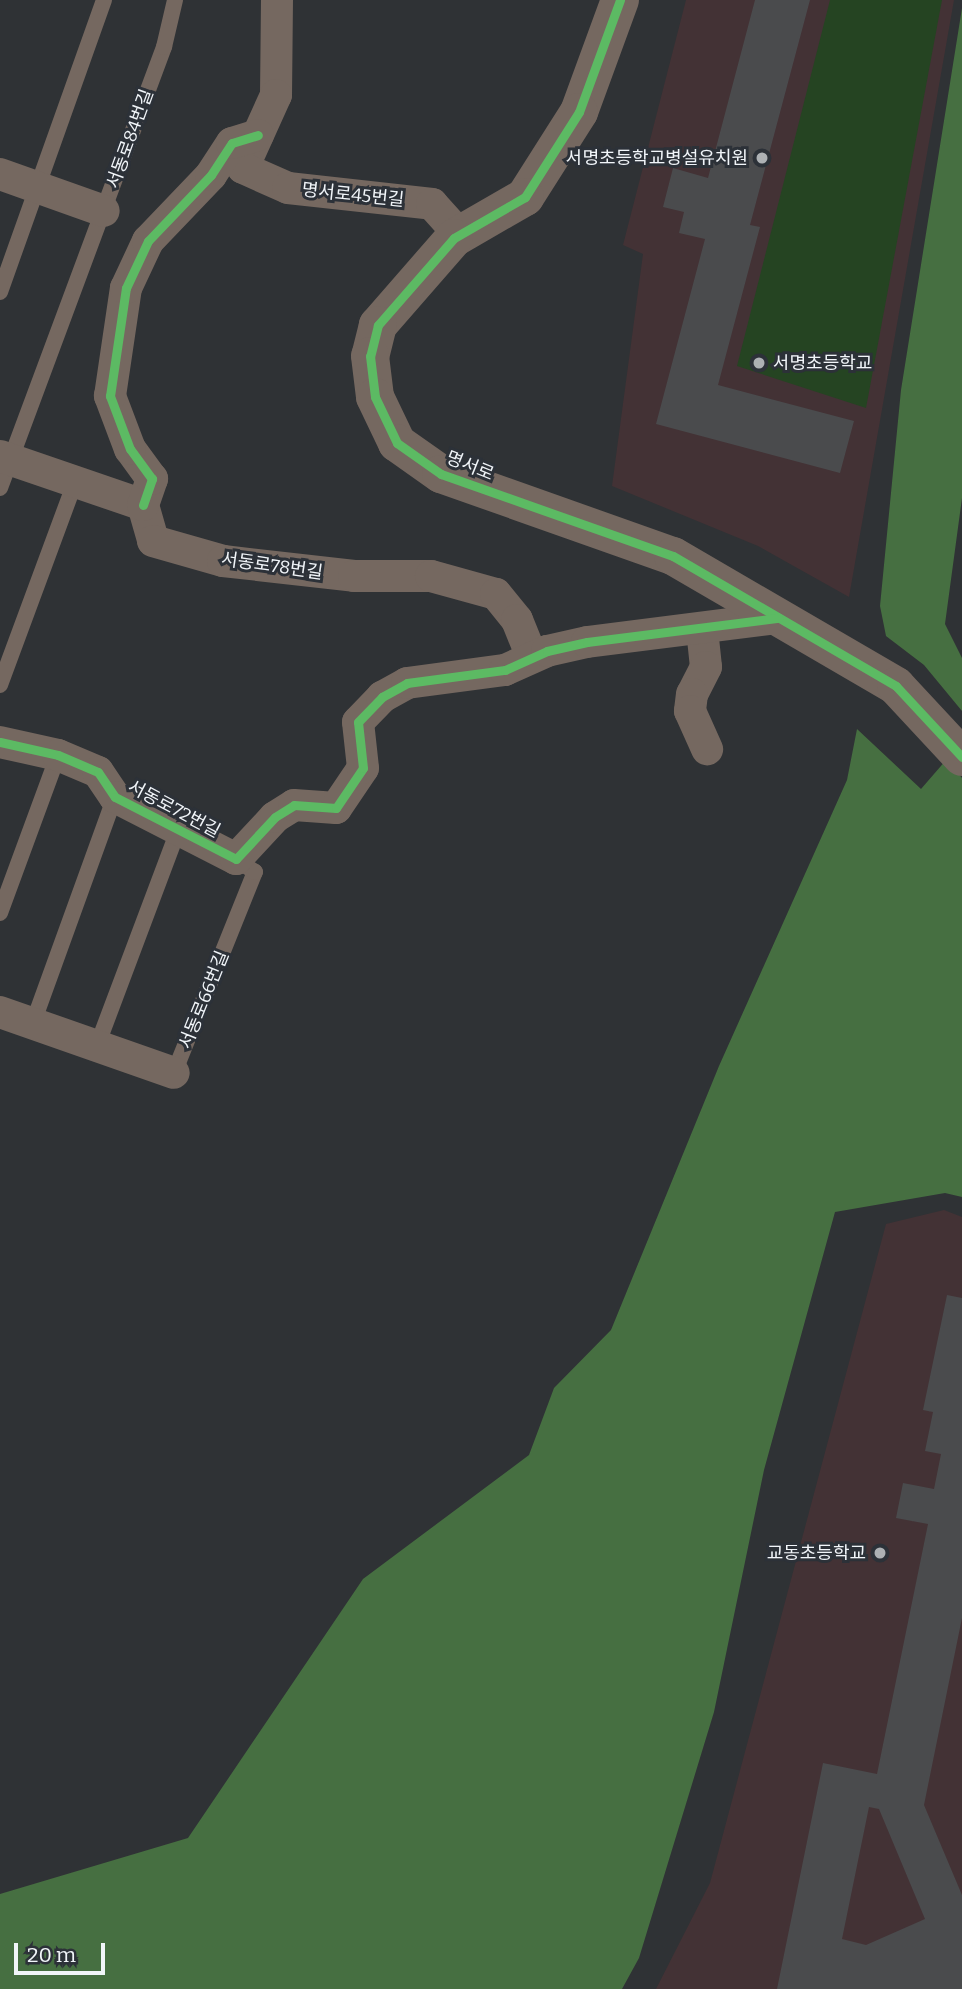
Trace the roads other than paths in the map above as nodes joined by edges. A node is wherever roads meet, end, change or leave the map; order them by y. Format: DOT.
graph roads {
  1 [pos="104,0"];
  2 [pos="175,0"];
  3 [pos="277,0"];
  4 [pos="620,0"];
  5 [pos="258,135"];
  6 [pos="0,174"];
  7 [pos="38,188"];
  8 [pos="104,211"];
  9 [pos="460,235"];
  10 [pos="0,292"];
  11 [pos="3,468"];
  12 [pos="75,482"];
  13 [pos="144,505"];
  14 [pos="778,618"];
  15 [pos="702,629"];
  16 [pos="532,657"];
  17 [pos="0,685"];
  18 [pos="0,742"];
  19 [pos="707,749"];
  20 [pos="58,755"];
  21 [pos="962,757"];
  22 [pos="115,797"];
  23 [pos="178,830"];
  24 [pos="236,859"];
  25 [pos="0,913"];
  26 [pos="0,1012"];
  27 [pos="33,1023"];
  28 [pos="97,1046"];
  29 [pos="174,1073"];
  1 -- 7 [label="lane"];
  2 -- 8 [label="lane, 서동로84번길"];
  3 -- 5 [label="street, 명서로45번길"];
  4 -- 9 [label="street, 명서로"];
  5 -- 9 [label="street, 명서로45번길"];
  5 -- 13 [label="street"];
  6 -- 7 [label="street, 서동로84번길"];
  7 -- 8 [label="street, 서동로84번길"];
  7 -- 10 [label="lane"];
  8 -- 11 [label="lane"];
  9 -- 14 [label="street, 명서로"];
  11 -- 12 [label="street"];
  12 -- 13 [label="street"];
  12 -- 17 [label="lane"];
  13 -- 16 [label="street, 서동로78번길"];
  14 -- 15 [label="street"];
  14 -- 21 [label="street, 명서로"];
  15 -- 16 [label="street"];
  15 -- 19 [label="street"];
  16 -- 24 [label="street"];
  18 -- 20 [label="street, 서동로72번길"];
  20 -- 22 [label="street, 서동로72번길"];
  20 -- 25 [label="lane"];
  22 -- 23 [label="street, 서동로72번길"];
  22 -- 27 [label="lane"];
  23 -- 24 [label="street, 서동로72번길"];
  23 -- 28 [label="lane"];
  24 -- 29 [label="lane, 서동로66번길"];
  26 -- 27 [label="street, 서동로66번길"];
  27 -- 28 [label="street, 서동로66번길"];
  28 -- 29 [label="street, 서동로66번길"];
}
